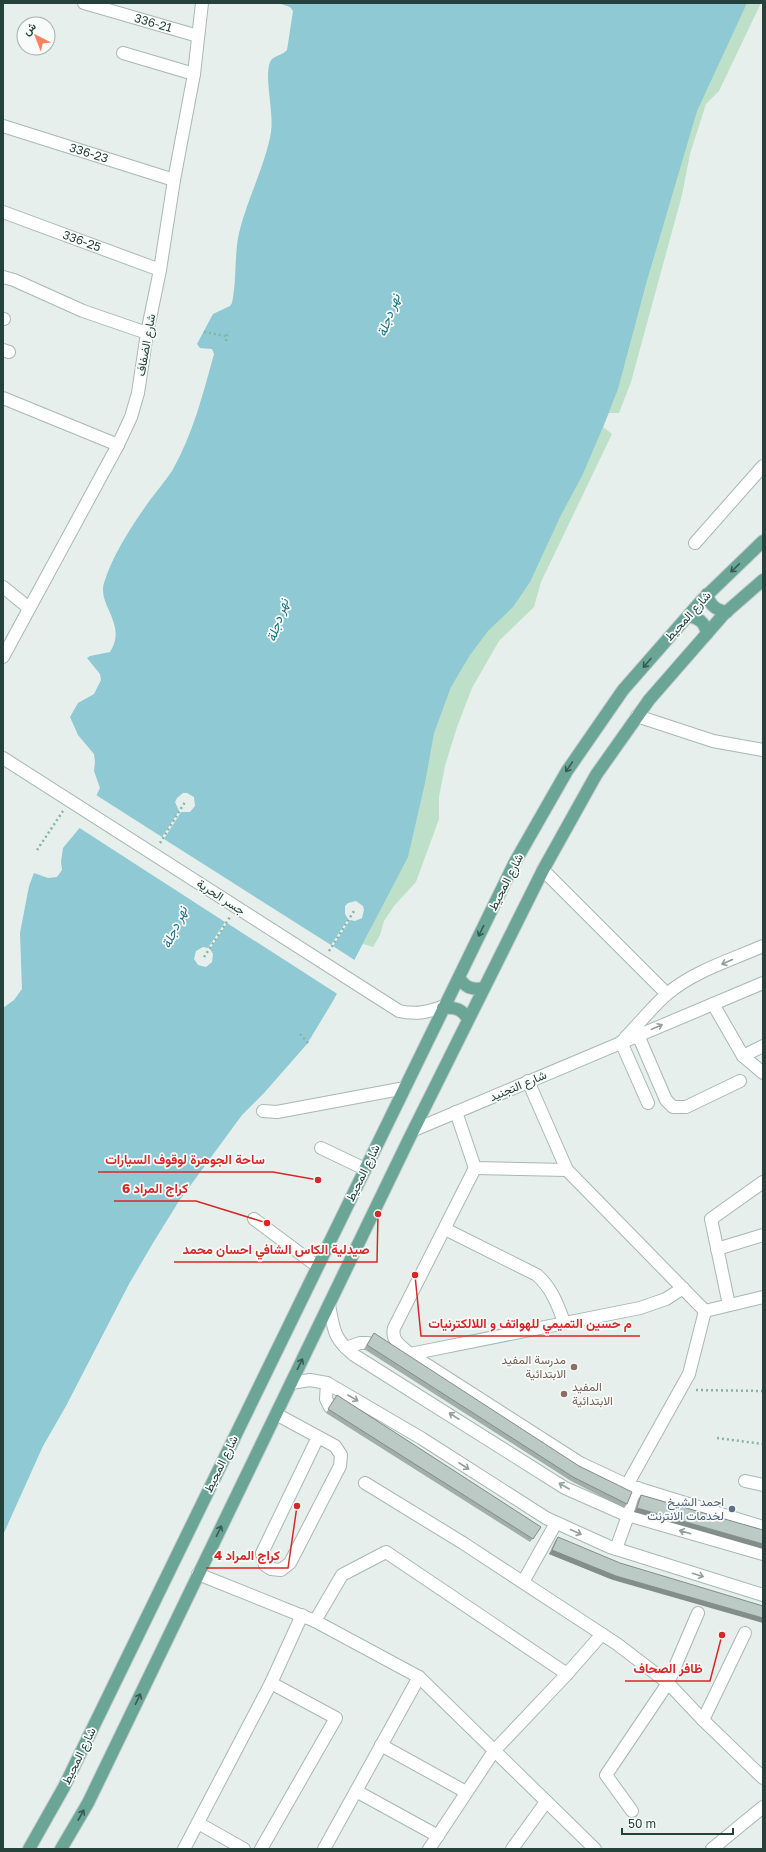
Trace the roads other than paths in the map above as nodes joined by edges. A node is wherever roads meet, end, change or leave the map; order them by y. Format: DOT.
graph roads {
  1 [pos="84,3"];
  2 [pos="202,3"];
  3 [pos="198,36"];
  4 [pos="123,53"];
  5 [pos="194,74"];
  6 [pos="3,126"];
  7 [pos="174,180"];
  8 [pos="3,212"];
  9 [pos="160,270"];
  10 [pos="3,277"];
  11 [pos="147,333"];
  12 [pos="3,398"];
  13 [pos="118,445"];
  14 [pos="763,466"];
  15 [pos="763,541"];
  16 [pos="695,543"];
  17 [pos="763,580"];
  18 [pos="3,587"];
  19 [pos="707,594"];
  20 [pos="29,608"];
  21 [pos="727,612"];
  22 [pos="688,616"];
  23 [pos="707,634"];
  24 [pos="3,657"];
  25 [pos="637,716"];
  26 [pos="763,750"];
  27 [pos="8,761"];
  28 [pos="543,870"];
  29 [pos="763,946"];
  30 [pos="459,977"];
  31 [pos="763,983"];
  32 [pos="484,988"];
  33 [pos="667,994"];
  34 [pos="713,1004"];
  35 [pos="444,1007"];
  36 [pos="468,1020"];
  37 [pos="638,1035"];
  38 [pos="621,1042"];
  39 [pos="763,1046"];
  40 [pos="743,1056"];
  41 [pos="763,1073"];
  42 [pos="740,1081"];
  43 [pos="528,1082"];
  44 [pos="405,1088"];
  45 [pos="648,1103"];
  46 [pos="263,1111"];
  47 [pos="456,1112"];
  48 [pos="414,1130"];
  49 [pos="321,1148"];
  50 [pos="475,1168"];
  51 [pos="365,1169"];
  52 [pos="567,1170"];
  53 [pos="763,1182"];
  54 [pos="254,1219"];
  55 [pos="445,1229"];
  56 [pos="763,1235"];
  57 [pos="717,1249"];
  58 [pos="318,1266"];
  59 [pos="683,1288"];
  60 [pos="763,1297"];
  61 [pos="329,1305"];
  62 [pos="729,1305"];
  63 [pos="705,1311"];
  64 [pos="564,1322"];
  65 [pos="368,1343"];
  66 [pos="346,1348"];
  67 [pos="410,1354"];
  68 [pos="291,1383"];
  69 [pos="327,1383"];
  70 [pos="330,1406"];
  71 [pos="276,1414"];
  72 [pos="318,1437"];
  73 [pos="745,1481"];
  74 [pos="365,1484"];
  75 [pos="763,1485"];
  76 [pos="632,1499"];
  77 [pos="556,1523"];
  78 [pos="763,1527"];
  79 [pos="533,1538"];
  80 [pos="546,1548"];
  81 [pos="616,1549"];
  82 [pos="763,1554"];
  83 [pos="198,1574"];
  84 [pos="523,1582"];
  85 [pos="763,1595"];
  86 [pos="698,1613"];
  87 [pos="302,1615"];
  88 [pos="315,1621"];
  89 [pos="745,1633"];
  90 [pos="602,1634"];
  91 [pos="567,1674"];
  92 [pos="419,1677"];
  93 [pos="271,1683"];
  94 [pos="668,1683"];
  95 [pos="703,1720"];
  96 [pos="381,1745"];
  97 [pos="494,1751"];
  98 [pos="763,1778"];
  99 [pos="356,1791"];
  100 [pos="466,1792"];
  101 [pos="546,1802"];
  102 [pos="763,1807"];
  103 [pos="632,1811"];
  104 [pos="198,1823"];
  105 [pos="438,1836"];
  106 [pos="593,1848"];
  107 [pos="29,1849"];
  108 [pos="61,1849"];
  109 [pos="184,1849"];
  110 [pos="244,1849"];
  111 [pos="261,1849"];
  112 [pos="324,1849"];
  113 [pos="429,1849"];
  114 [pos="512,1849"];
  115 [pos="712,1849"];
  1 -- 3 [label="street, 336-21"];
  2 -- 3 [label="street, شارع الضفاف"];
  3 -- 5 [label="street, شارع الضفاف"];
  4 -- 5 [label="street"];
  5 -- 7 [label="street, شارع الضفاف"];
  6 -- 7 [label="street, 336-23"];
  7 -- 9 [label="street, شارع الضفاف"];
  8 -- 9 [label="street, 336-25"];
  9 -- 11 [label="street, شارع الضفاف"];
  10 -- 11 [label="street"];
  11 -- 13 [label="street, شارع الضفاف"];
  12 -- 13 [label="street"];
  13 -- 20 [label="street, شارع الضفاف"];
  14 -- 16 [label="street"];
  15 -- 19 [label="main road, شارع المحيط, one-way"];
  17 -- 21 [label="main road"];
  18 -- 20 [label="street"];
  19 -- 21 [label="main road"];
  19 -- 22 [label="main road, شارع المحيط"];
  20 -- 24 [label="street, شارع الضفاف"];
  21 -- 23 [label="main road"];
  22 -- 23 [label="main road"];
  22 -- 30 [label="main road, شارع المحيط, one-way"];
  23 -- 25 [label="main road"];
  25 -- 26 [label="street"];
  25 -- 28 [label="main road"];
  27 -- 35 [label="street, جسر الحرية"];
  28 -- 32 [label="main road"];
  28 -- 33 [label="street"];
  29 -- 33 [label="street, شارع التجنيد, one-way"];
  30 -- 32 [label="main road"];
  30 -- 35 [label="main road, شارع المحيط"];
  31 -- 34 [label="street, شارع التجنيد"];
  32 -- 36 [label="main road"];
  33 -- 38 [label="street, شارع التجنيد"];
  37 -- 34 [label="street, شارع التجنيد, one-way"];
  34 -- 40 [label="street"];
  35 -- 36 [label="main road"];
  35 -- 44 [label="main road, شارع المحيط"];
  36 -- 48 [label="main road"];
  37 -- 38 [label="street, شارع التجنيد"];
  37 -- 42 [label="street"];
  38 -- 43 [label="street, شارع التجنيد"];
  38 -- 45 [label="street"];
  39 -- 40 [label="street"];
  40 -- 41 [label="street"];
  43 -- 47 [label="street, شارع التجنيد"];
  43 -- 52 [label="street"];
  44 -- 46 [label="street"];
  44 -- 51 [label="main road, شارع المحيط"];
  47 -- 48 [label="street, شارع التجنيد"];
  47 -- 50 [label="street"];
  48 -- 61 [label="main road"];
  49 -- 51 [label="street"];
  50 -- 52 [label="street"];
  50 -- 55 [label="street"];
  51 -- 58 [label="main road, شارع المحيط"];
  52 -- 59 [label="street"];
  53 -- 57 [label="street"];
  54 -- 58 [label="street"];
  55 -- 64 [label="street"];
  55 -- 67 [label="street"];
  56 -- 57 [label="street"];
  57 -- 62 [label="street"];
  58 -- 107 [label="main road, شارع المحيط"];
  59 -- 63 [label="street"];
  59 -- 64 [label="street"];
  60 -- 62 [label="street"];
  61 -- 66 [label="street"];
  68 -- 61 [label="main road, one-way"];
  62 -- 63 [label="street"];
  63 -- 76 [label="street"];
  64 -- 67 [label="street"];
  65 -- 66 [label="street"];
  76 -- 66 [label="street, one-way"];
  67 -- 76 [label="street"];
  68 -- 69 [label="street"];
  68 -- 71 [label="main road"];
  69 -- 70 [label="street"];
  69 -- 77 [label="street, one-way"];
  71 -- 72 [label="street"];
  83 -- 71 [label="main road, one-way"];
  72 -- 72 [label="street"];
  73 -- 75 [label="street"];
  74 -- 84 [label="street"];
  76 -- 78 [label="street"];
  76 -- 81 [label="street"];
  82 -- 76 [label="street, one-way"];
  77 -- 80 [label="street"];
  77 -- 81 [label="street, one-way"];
  79 -- 80 [label="street"];
  80 -- 84 [label="street"];
  81 -- 85 [label="street, one-way"];
  83 -- 87 [label="street"];
  108 -- 83 [label="main road, one-way"];
  84 -- 90 [label="street"];
  86 -- 94 [label="street"];
  87 -- 88 [label="street"];
  87 -- 93 [label="street"];
  88 -- 91 [label="street"];
  88 -- 92 [label="street"];
  89 -- 95 [label="street"];
  90 -- 91 [label="street"];
  90 -- 94 [label="street"];
  91 -- 97 [label="street"];
  92 -- 96 [label="street"];
  92 -- 97 [label="street"];
  93 -- 104 [label="street"];
  93 -- 111 [label="street"];
  94 -- 95 [label="street"];
  94 -- 103 [label="street"];
  95 -- 98 [label="street"];
  96 -- 99 [label="street"];
  96 -- 100 [label="street"];
  97 -- 100 [label="street"];
  97 -- 101 [label="street"];
  99 -- 105 [label="street"];
  99 -- 112 [label="street"];
  100 -- 105 [label="street"];
  101 -- 106 [label="street"];
  101 -- 114 [label="street"];
  102 -- 115 [label="street"];
  104 -- 109 [label="street"];
  104 -- 110 [label="street"];
  105 -- 113 [label="street"];
}
